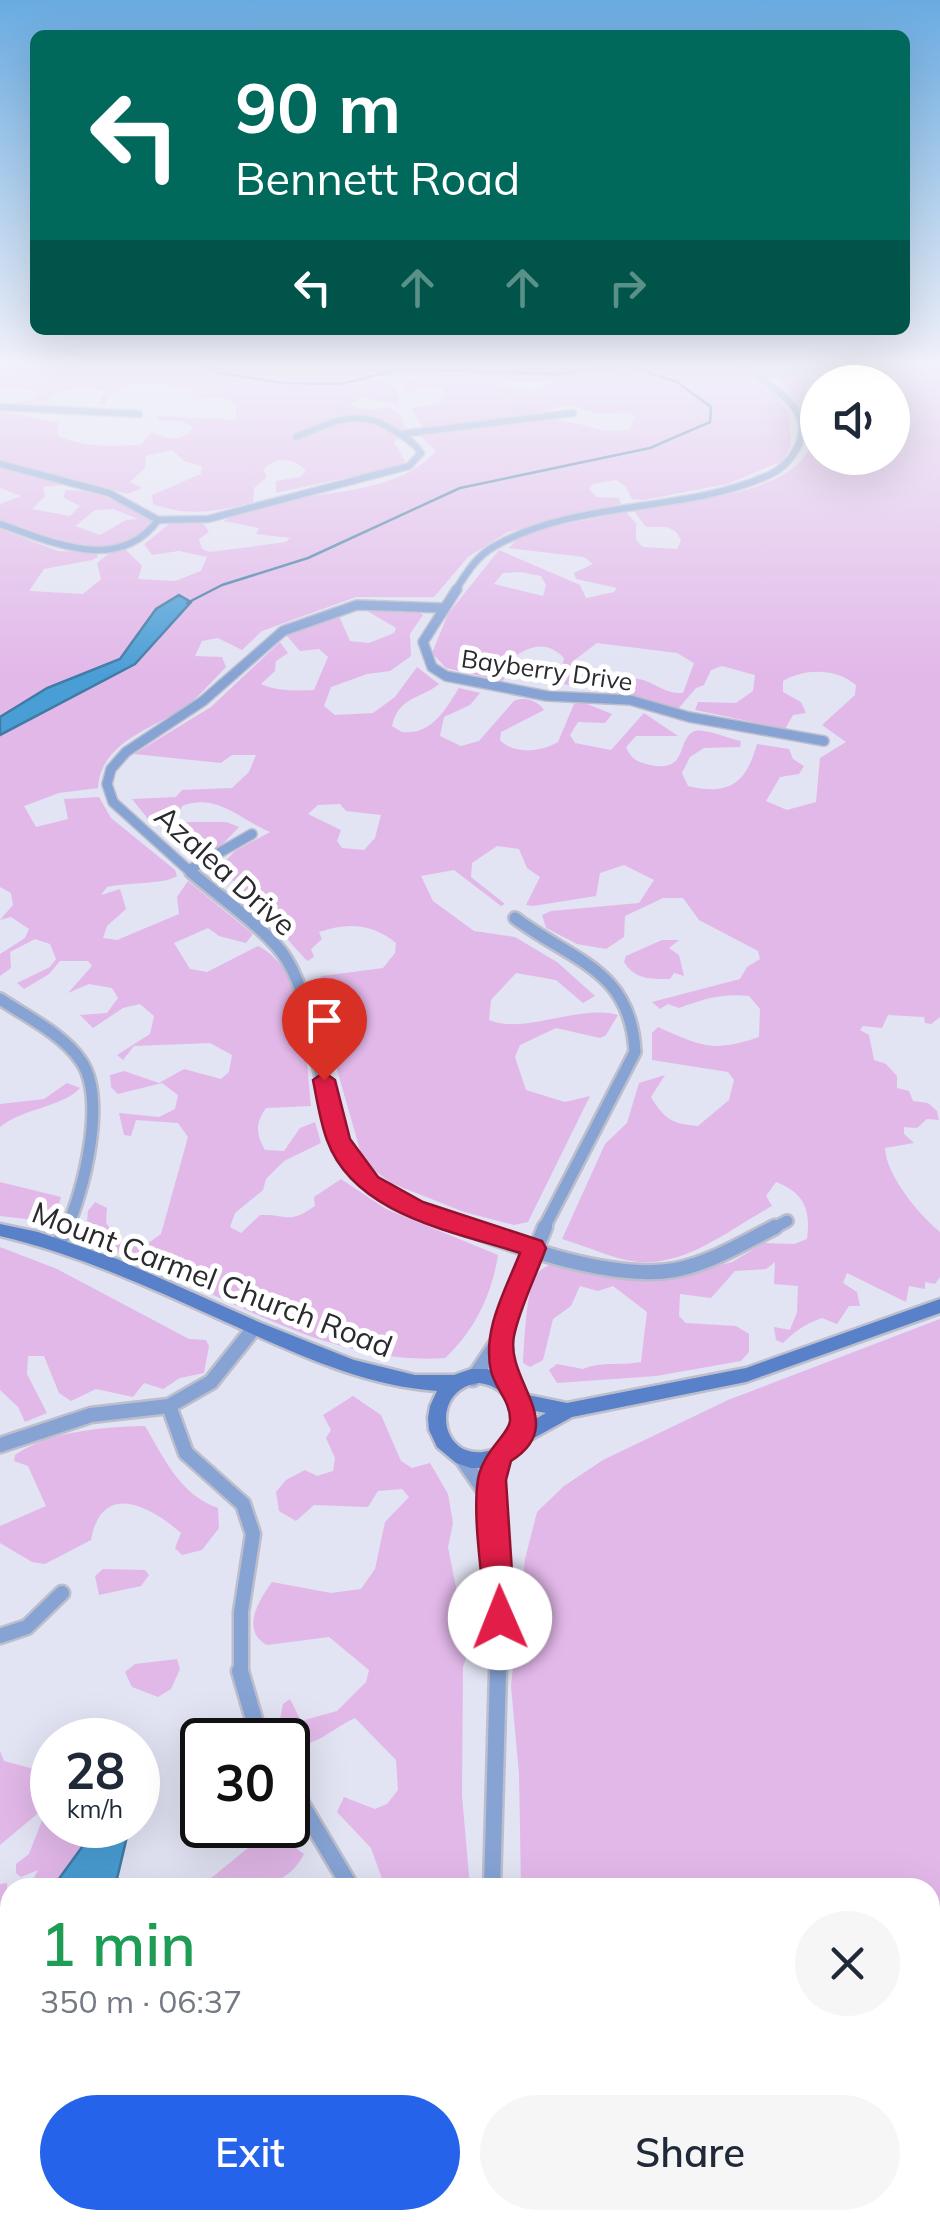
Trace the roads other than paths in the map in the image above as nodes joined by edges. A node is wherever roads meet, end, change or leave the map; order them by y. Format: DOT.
graph roads {
  1 [pos="13,467"];
  2 [pos="401,467"];
  3 [pos="785,467"];
  4 [pos="158,520"];
  5 [pos="0,524"];
  6 [pos="443,608"];
  7 [pos="824,741"];
  8 [pos="252,834"];
  9 [pos="189,870"];
  10 [pos="515,918"];
  11 [pos="0,999"];
  12 [pos="787,1221"];
  13 [pos="0,1230"];
  14 [pos="58,1244"];
  15 [pos="534,1248"];
  16 [pos="940,1306"];
  17 [pos="254,1328"];
  18 [pos="500,1338"];
  19 [pos="466,1380"];
  20 [pos="403,1383"];
  21 [pos="516,1396"];
  22 [pos="168,1406"];
  23 [pos="568,1410"];
  24 [pos="434,1412"];
  25 [pos="520,1436"];
  26 [pos="0,1445"];
  27 [pos="458,1454"];
  28 [pos="500,1454"];
  29 [pos="490,1499"];
  30 [pos="62,1593"];
  31 [pos="0,1636"];
  32 [pos="251,1718"];
  33 [pos="310,1819"];
  34 [pos="345,1878"];
  35 [pos="492,1878"];
  1 -- 4 [label="street"];
  2 -- 4 [label="street"];
  3 -- 6 [label="street, Bayberry Drive"];
  4 -- 5 [label="street"];
  6 -- 7 [label="street, Bayberry Drive"];
  6 -- 9 [label="street, Azalea Drive"];
  8 -- 9 [label="street"];
  9 -- 15 [label="street, Azalea Drive"];
  10 -- 15 [label="street"];
  11 -- 14 [label="street"];
  12 -- 15 [label="street, Azalea Drive"];
  13 -- 14 [label="main road, Mount Carmel Church Road"];
  14 -- 17 [label="main road, Mount Carmel Church Road"];
  15 -- 18 [label="street"];
  16 -- 23 [label="main road"];
  17 -- 20 [label="main road, Mount Carmel Church Road"];
  17 -- 22 [label="street"];
  18 -- 19 [label="street"];
  18 -- 21 [label="street"];
  19 -- 20 [label="main road, Mount Carmel Church Road"];
  19 -- 21 [label="main road"];
  19 -- 24 [label="main road"];
  20 -- 24 [label="main road, Mount Carmel Church Road"];
  21 -- 23 [label="main road"];
  21 -- 25 [label="main road"];
  22 -- 26 [label="street"];
  22 -- 32 [label="street"];
  23 -- 25 [label="main road"];
  24 -- 27 [label="main road"];
  25 -- 28 [label="main road"];
  27 -- 28 [label="main road"];
  27 -- 29 [label="street"];
  28 -- 29 [label="street"];
  29 -- 35 [label="street"];
  30 -- 31 [label="street"];
  33 -- 34 [label="street"];
}
